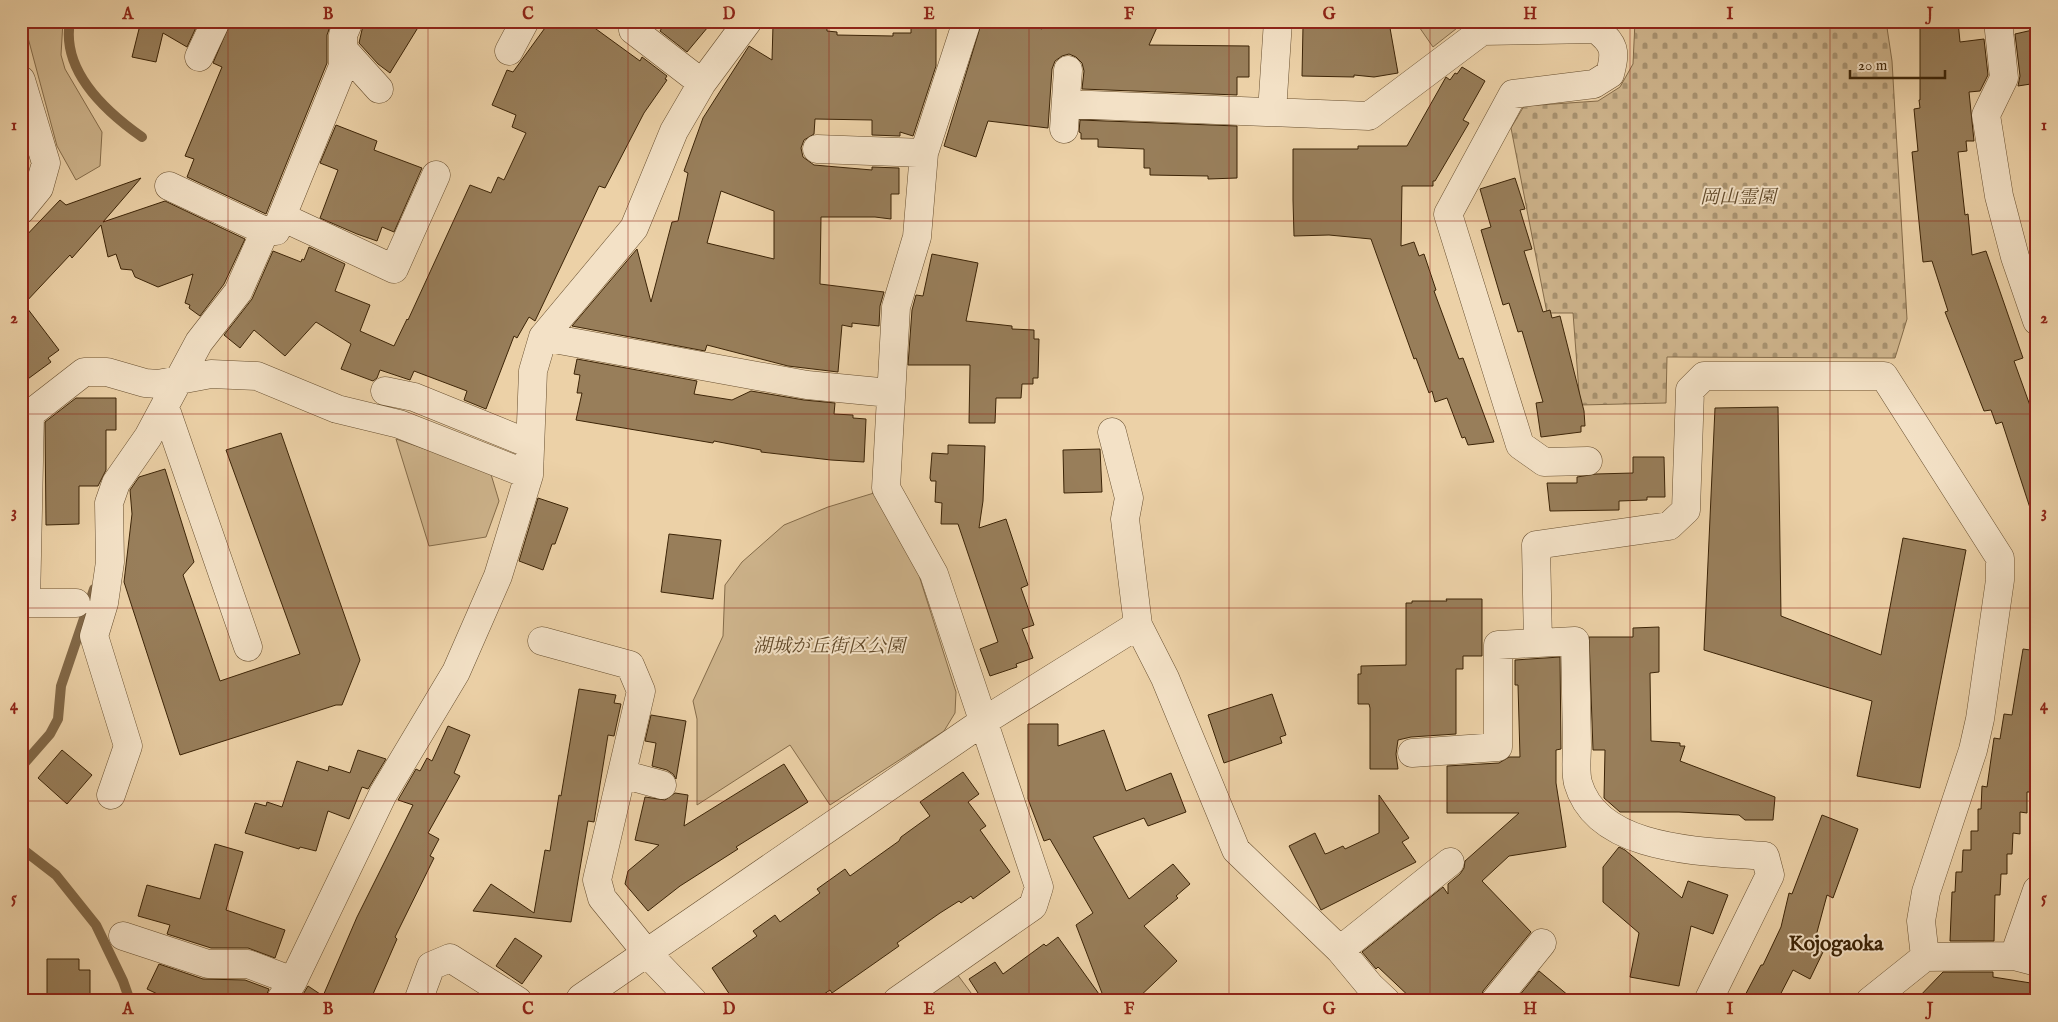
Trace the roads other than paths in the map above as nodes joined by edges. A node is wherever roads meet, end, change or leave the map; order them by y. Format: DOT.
graph roads {
  1 [pos="216,21"];
  2 [pos="349,21"];
  3 [pos="525,21"];
  4 [pos="640,21"];
  5 [pos="748,21"];
  6 [pos="967,21"];
  7 [pos="1278,21"];
  8 [pos="1998,21"];
  9 [pos="343,49"];
  10 [pos="509,51"];
  11 [pos="199,57"];
  12 [pos="1068,70"];
  13 [pos="21,80"];
  14 [pos="702,82"];
  15 [pos="379,89"];
  16 [pos="1272,112"];
  17 [pos="817,150"];
  18 [pos="924,153"];
  19 [pos="436,175"];
  20 [pos="169,186"];
  21 [pos="21,210"];
  22 [pos="273,224"];
  23 [pos="2037,321"];
  24 [pos="543,337"];
  25 [pos="179,380"];
  26 [pos="385,391"];
  27 [pos="890,392"];
  28 [pos="165,407"];
  29 [pos="1112,432"];
  30 [pos="530,444"];
  31 [pos="25,460"];
  32 [pos="1588,461"];
  33 [pos="528,475"];
  34 [pos="76,603"];
  35 [pos="1138,625"];
  36 [pos="542,641"];
  37 [pos="1538,644"];
  38 [pos="248,647"];
  39 [pos="984,722"];
  40 [pos="1412,753"];
  41 [pos="622,774"];
  42 [pos="662,785"];
  43 [pos="111,795"];
  44 [pos="1450,862"];
  45 [pos="2037,890"];
  46 [pos="123,936"];
  47 [pos="1542,943"];
  48 [pos="1340,950"];
  49 [pos="646,952"];
  50 [pos="1925,957"];
  51 [pos="2025,959"];
  52 [pos="287,991"];
  53 [pos="418,1001"];
  54 [pos="518,1001"];
  55 [pos="579,1001"];
  56 [pos="693,1001"];
  57 [pos="897,1001"];
  58 [pos="1386,1001"];
  59 [pos="1495,1001"];
  60 [pos="1708,1001"];
  61 [pos="1870,1001"];
  1 -- 11 [label="street"];
  2 -- 9 [label="street"];
  3 -- 10 [label="street"];
  4 -- 14 [label="street"];
  5 -- 14 [label="street"];
  6 -- 18 [label="street"];
  7 -- 16 [label="street"];
  8 -- 23 [label="street"];
  9 -- 15 [label="street"];
  9 -- 22 [label="street"];
  12 -- 16 [label="street"];
  13 -- 21 [label="street"];
  14 -- 24 [label="street"];
  16 -- 32 [label="street"];
  17 -- 18 [label="street"];
  18 -- 27 [label="street"];
  19 -- 22 [label="street"];
  20 -- 22 [label="street"];
  22 -- 25 [label="street"];
  24 -- 27 [label="street"];
  24 -- 30 [label="street"];
  25 -- 28 [label="street"];
  25 -- 31 [label="street"];
  25 -- 33 [label="street"];
  26 -- 30 [label="street"];
  27 -- 39 [label="street"];
  28 -- 38 [label="street"];
  28 -- 43 [label="street"];
  29 -- 35 [label="street"];
  30 -- 33 [label="street"];
  31 -- 34 [label="street"];
  33 -- 52 [label="street"];
  35 -- 39 [label="street"];
  35 -- 48 [label="street"];
  36 -- 41 [label="street"];
  37 -- 40 [label="street"];
  37 -- 50 [label="street"];
  37 -- 60 [label="street"];
  39 -- 49 [label="street"];
  39 -- 57 [label="street"];
  41 -- 42 [label="street"];
  41 -- 49 [label="street"];
  44 -- 48 [label="street"];
  45 -- 51 [label="street"];
  46 -- 52 [label="street"];
  47 -- 59 [label="street"];
  48 -- 58 [label="street"];
  49 -- 55 [label="street"];
  49 -- 56 [label="street"];
  50 -- 51 [label="street"];
  50 -- 61 [label="street"];
  53 -- 54 [label="street"];
}
